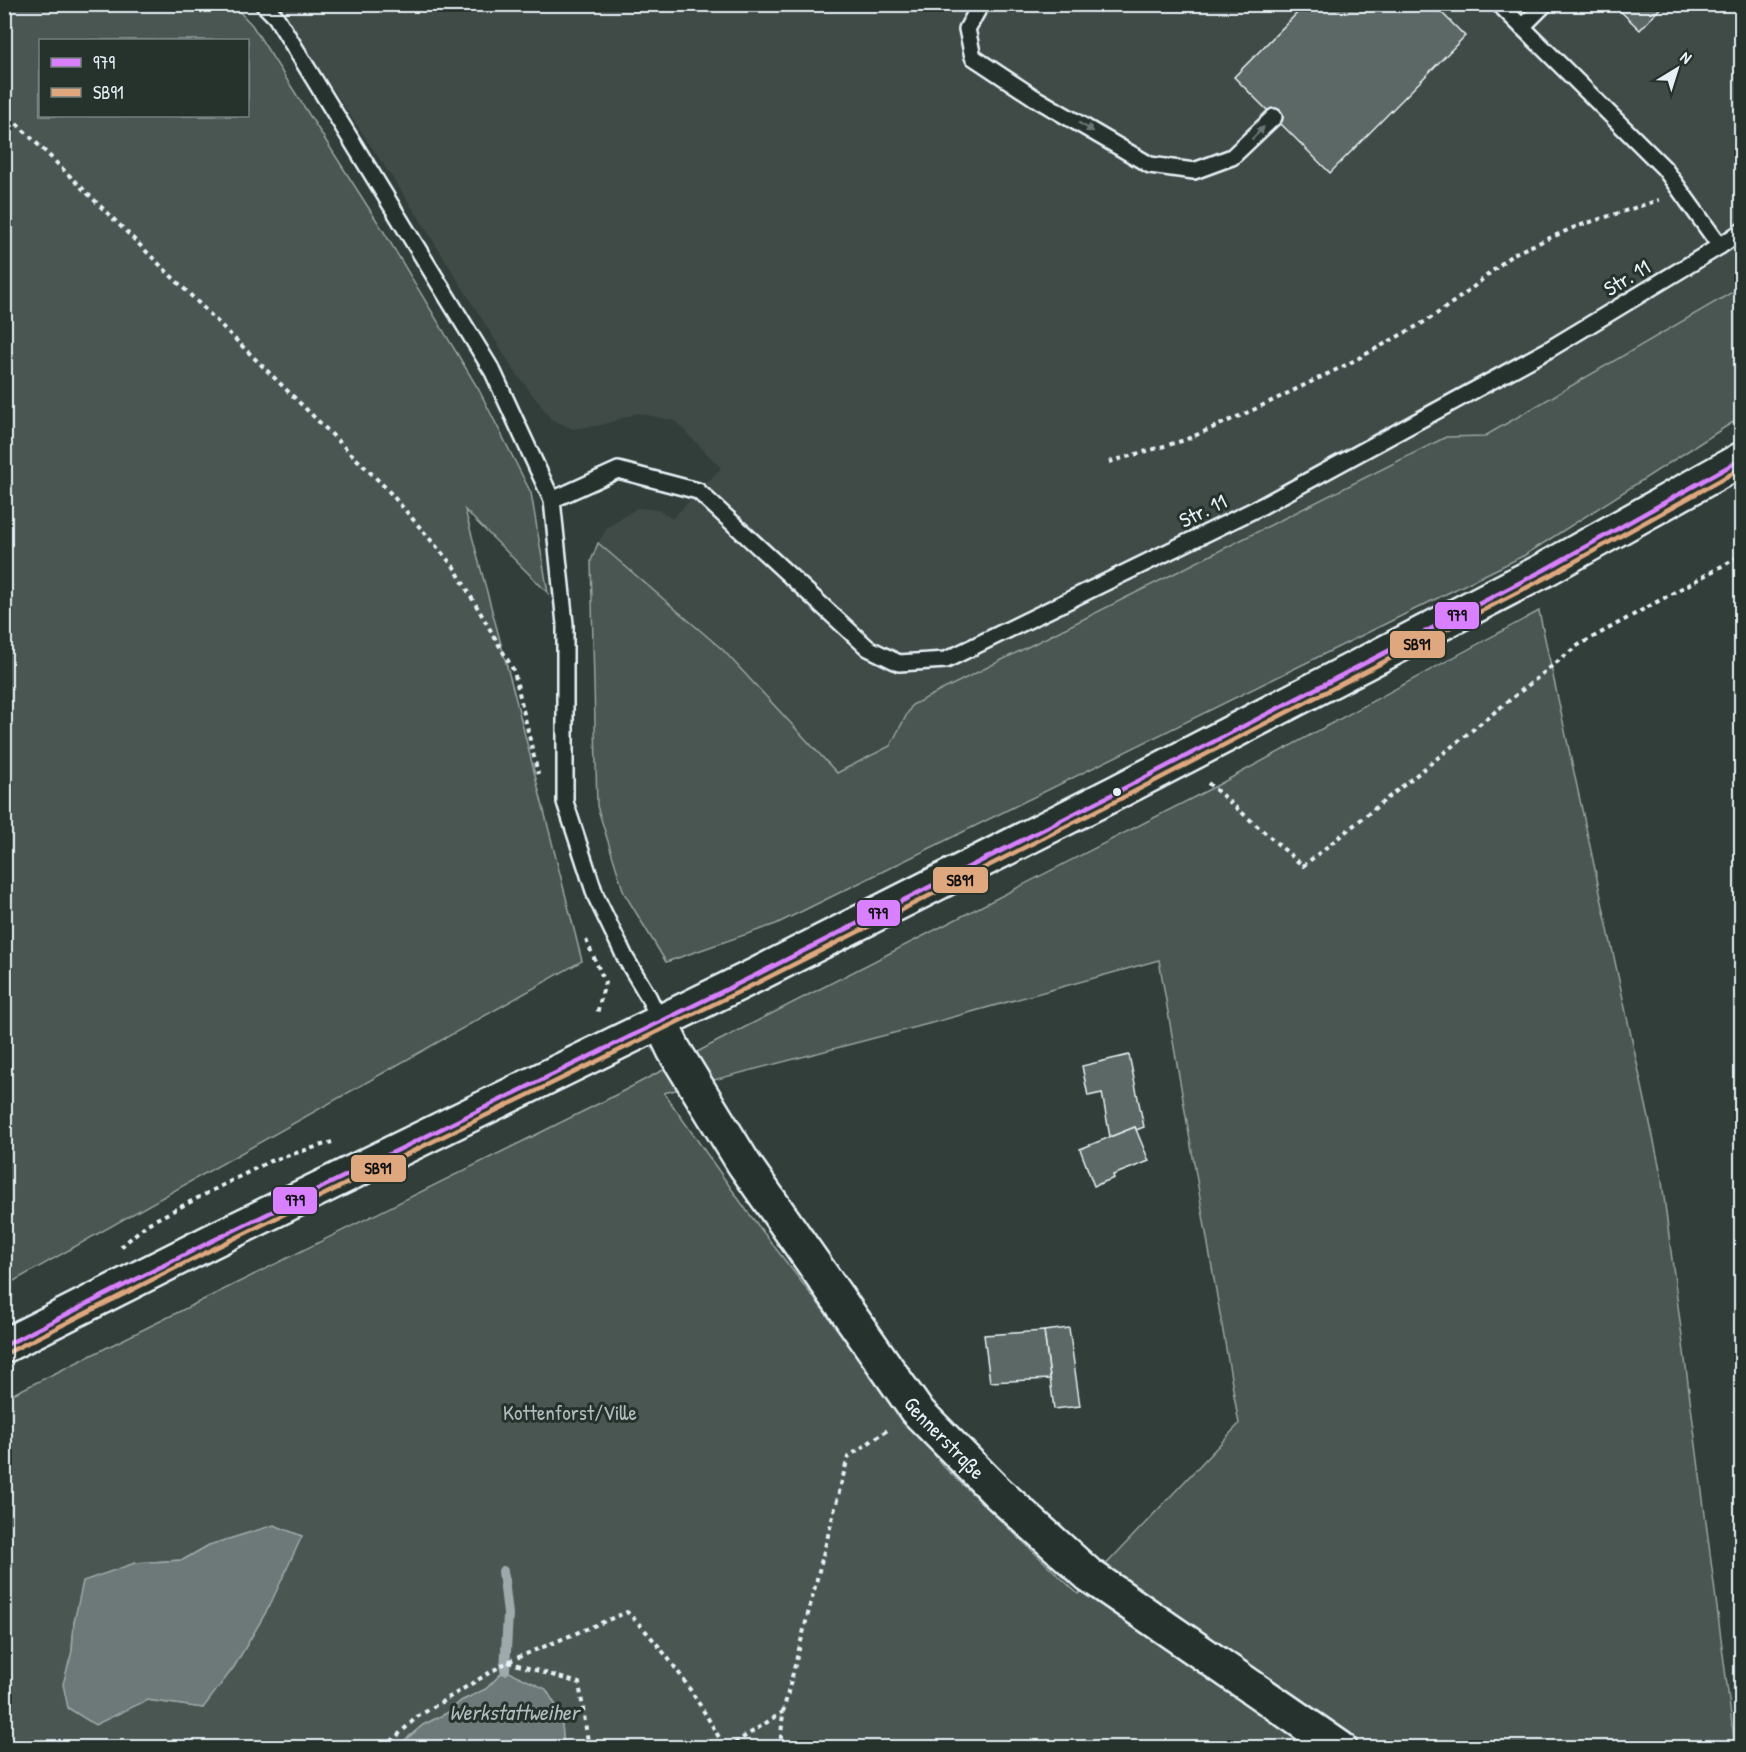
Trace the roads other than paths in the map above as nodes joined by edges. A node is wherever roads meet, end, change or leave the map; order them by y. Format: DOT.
graph roads {
  1 [pos="263,4"];
  2 [pos="981,4"];
  3 [pos="1499,4"];
  4 [pos="1545,4"];
  5 [pos="1522,27"];
  6 [pos="1274,117"];
  7 [pos="1742,231"];
  8 [pos="1720,246"];
  9 [pos="1742,459"];
  10 [pos="552,500"];
  11 [pos="660,1021"];
  12 [pos="4,1346"];
  13 [pos="1340,1748"];
  1 -- 10 [label="lane"];
  2 -- 6 [label="lane, one-way"];
  3 -- 5 [label="lane"];
  4 -- 5 [label="lane"];
  5 -- 8 [label="lane"];
  7 -- 8 [label="lane, Str. 11"];
  8 -- 10 [label="lane, Str. 11"];
  9 -- 11 [label="main road"];
  10 -- 11 [label="lane"];
  11 -- 12 [label="main road"];
  11 -- 13 [label="main road, Gennerstraße"];
}
